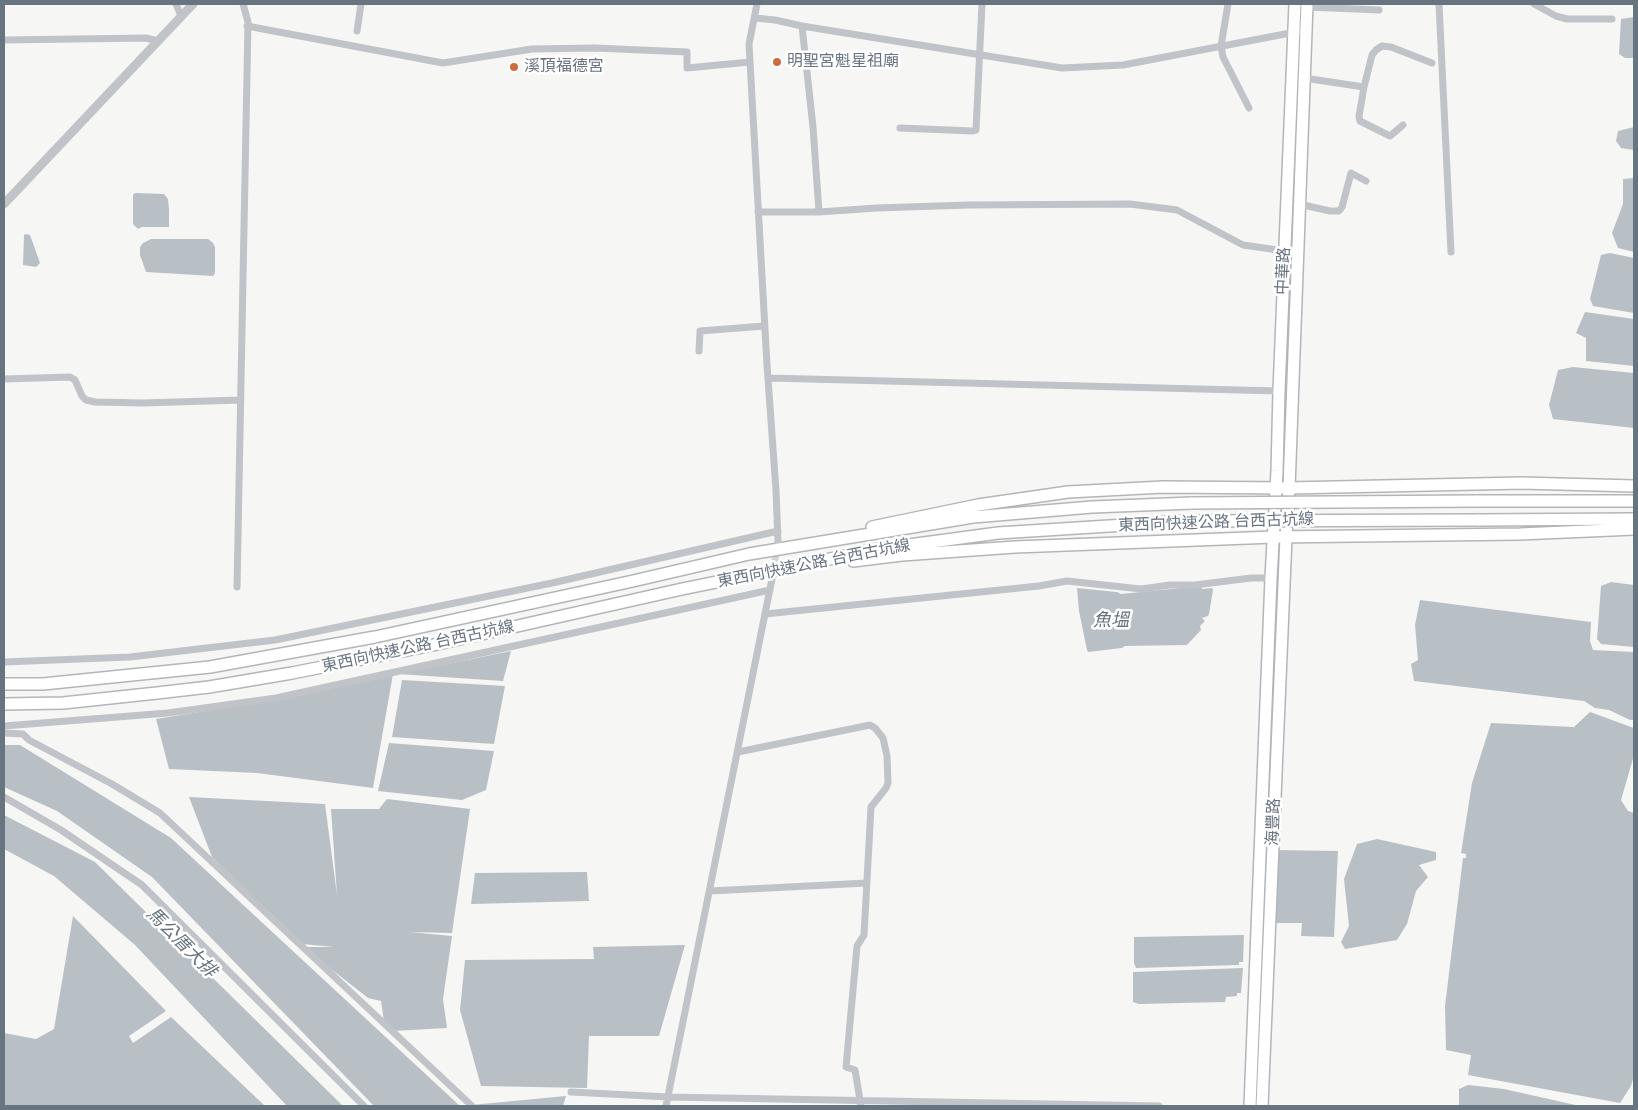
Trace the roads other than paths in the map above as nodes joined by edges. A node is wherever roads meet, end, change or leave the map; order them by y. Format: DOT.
graph roads {
  1 [pos="176,4"];
  2 [pos="193,4"];
  3 [pos="243,4"];
  4 [pos="361,4"];
  5 [pos="757,4"];
  6 [pos="982,4"];
  7 [pos="1228,4"];
  8 [pos="1295,4"];
  9 [pos="1439,4"];
  10 [pos="1534,4"];
  11 [pos="1307,5"];
  12 [pos="1379,10"];
  13 [pos="181,16"];
  14 [pos="755,18"];
  15 [pos="1612,19"];
  16 [pos="248,26"];
  17 [pos="802,26"];
  18 [pos="1306,30"];
  19 [pos="357,31"];
  20 [pos="1294,32"];
  21 [pos="4,40"];
  22 [pos="158,41"];
  23 [pos="1221,46"];
  24 [pos="980,54"];
  25 [pos="750,62"];
  26 [pos="1432,63"];
  27 [pos="1304,78"];
  28 [pos="1364,87"];
  29 [pos="1249,108"];
  30 [pos="1403,125"];
  31 [pos="900,128"];
  32 [pos="1366,181"];
  33 [pos="4,204"];
  34 [pos="1300,204"];
  35 [pos="758,212"];
  36 [pos="820,212"];
  37 [pos="1285,251"];
  38 [pos="1451,252"];
  39 [pos="764,326"];
  40 [pos="700,352"];
  41 [pos="768,378"];
  42 [pos="4,379"];
  43 [pos="1279,391"];
  44 [pos="241,400"];
  45 [pos="1634,486"];
  46 [pos="1276,488"];
  47 [pos="1289,488"];
  48 [pos="1634,501"];
  49 [pos="1634,519"];
  50 [pos="1634,528"];
  51 [pos="778,531"];
  52 [pos="1280,537"];
  53 [pos="778,542"];
  54 [pos="749,554"];
  55 [pos="757,574"];
  56 [pos="1271,578"];
  57 [pos="772,579"];
  58 [pos="237,587"];
  59 [pos="770,590"];
  60 [pos="765,614"];
  61 [pos="4,662"];
  62 [pos="4,684"];
  63 [pos="4,704"];
  64 [pos="4,726"];
  65 [pos="4,733"];
  66 [pos="738,752"];
  67 [pos="4,797"];
  68 [pos="867,883"];
  69 [pos="710,891"];
  70 [pos="571,1092"];
  71 [pos="668,1097"];
  72 [pos="861,1103"];
  73 [pos="364,1106"];
  74 [pos="472,1106"];
  75 [pos="666,1106"];
  76 [pos="1159,1106"];
  77 [pos="1250,1106"];
  78 [pos="1262,1106"];
  1 -- 13 [label="street"];
  2 -- 13 [label="street"];
  3 -- 16 [label="street"];
  4 -- 19 [label="street"];
  5 -- 14 [label="street"];
  6 -- 24 [label="street"];
  7 -- 23 [label="street"];
  8 -- 20 [label="main road, 中華路"];
  9 -- 38 [label="street"];
  10 -- 15 [label="street"];
  11 -- 12 [label="street"];
  11 -- 18 [label="main road, 中華路"];
  13 -- 22 [label="street"];
  14 -- 17 [label="street"];
  14 -- 25 [label="street"];
  16 -- 25 [label="street"];
  16 -- 44 [label="street"];
  17 -- 24 [label="street"];
  17 -- 36 [label="street"];
  18 -- 20 [label="street"];
  18 -- 27 [label="main road, 中華路"];
  20 -- 23 [label="street"];
  20 -- 37 [label="main road, 中華路"];
  21 -- 22 [label="street"];
  22 -- 33 [label="street"];
  23 -- 24 [label="street"];
  23 -- 29 [label="street"];
  24 -- 31 [label="street"];
  25 -- 35 [label="street"];
  26 -- 28 [label="street"];
  27 -- 28 [label="street"];
  27 -- 34 [label="main road, 中華路"];
  28 -- 30 [label="street"];
  32 -- 34 [label="street"];
  34 -- 47 [label="main road, 中華路"];
  35 -- 36 [label="street"];
  35 -- 39 [label="street"];
  36 -- 37 [label="street"];
  37 -- 43 [label="main road, 中華路"];
  39 -- 40 [label="street"];
  39 -- 41 [label="street"];
  41 -- 43 [label="street"];
  41 -- 51 [label="street"];
  42 -- 44 [label="street"];
  43 -- 46 [label="main road, 中華路"];
  44 -- 58 [label="street"];
  45 -- 47 [label="main road"];
  46 -- 47 [label="main road"];
  46 -- 52 [label="main road, 中華路"];
  46 -- 54 [label="main road"];
  47 -- 52 [label="main road, 中華路"];
  48 -- 54 [label="main road, 東西向快速公路 台西古坑線, bridge"];
  49 -- 55 [label="main road, 東西向快速公路 台西古坑線, bridge"];
  50 -- 52 [label="main road"];
  51 -- 53 [label="street"];
  51 -- 61 [label="street"];
  52 -- 55 [label="main road"];
  52 -- 56 [label="main road, 海豐路"];
  52 -- 78 [label="main road, 海豐路"];
  54 -- 62 [label="main road, 東西向快速公路 台西古坑線"];
  55 -- 63 [label="main road, 東西向快速公路 台西古坑線"];
  56 -- 60 [label="street"];
  56 -- 77 [label="main road, 海豐路"];
  57 -- 59 [label="street"];
  59 -- 60 [label="street"];
  59 -- 64 [label="street"];
  60 -- 66 [label="street"];
  65 -- 74 [label="street"];
  66 -- 68 [label="street"];
  66 -- 69 [label="street"];
  67 -- 73 [label="street"];
  68 -- 69 [label="street"];
  68 -- 72 [label="street"];
  69 -- 71 [label="street"];
  70 -- 71 [label="street"];
  71 -- 72 [label="street"];
  71 -- 75 [label="street"];
  72 -- 76 [label="street"];
}
